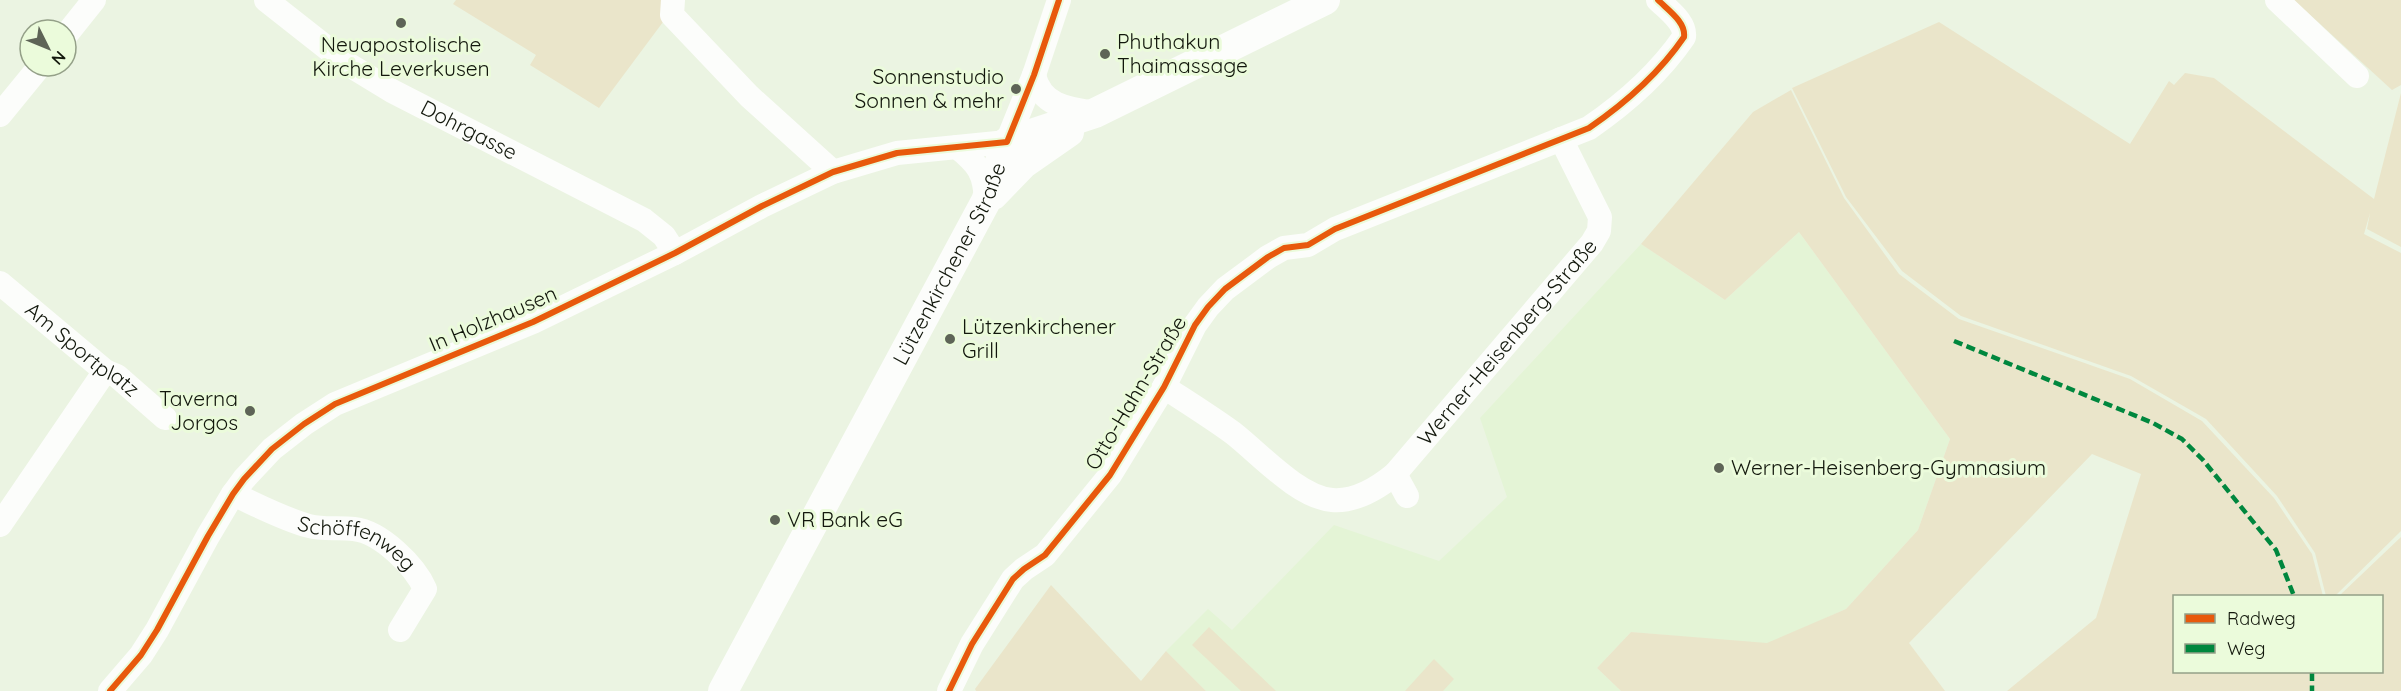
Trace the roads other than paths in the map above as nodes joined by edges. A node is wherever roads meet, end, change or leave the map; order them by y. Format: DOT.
graph roads {
  1 [pos="94,0"];
  2 [pos="266,0"];
  3 [pos="673,0"];
  4 [pos="1059,0"];
  5 [pos="1325,0"];
  6 [pos="1658,0"];
  7 [pos="2277,0"];
  8 [pos="78,19"];
  9 [pos="1034,75"];
  10 [pos="2357,76"];
  11 [pos="30,78"];
  12 [pos="1095,113"];
  13 [pos="0,116"];
  14 [pos="1561,140"];
  15 [pos="1007,142"];
  16 [pos="957,147"];
  17 [pos="833,172"];
  18 [pos="986,201"];
  19 [pos="675,253"];
  20 [pos="0,283"];
  21 [pos="105,371"];
  22 [pos="1164,387"];
  23 [pos="165,418"];
  24 [pos="1395,474"];
  25 [pos="232,494"];
  26 [pos="1407,496"];
  27 [pos="0,525"];
  28 [pos="400,630"];
  29 [pos="110,691"];
  30 [pos="723,691"];
  31 [pos="949,691"];
  1 -- 8 [label="street"];
  2 -- 19 [label="street, Dohrgasse"];
  3 -- 17 [label="street"];
  4 -- 9 [label="street"];
  5 -- 12 [label="main road, Lützenkirchener Straße"];
  6 -- 14 [label="street, Otto-Hahn-Straße"];
  7 -- 10 [label="street"];
  9 -- 12 [label="street"];
  9 -- 15 [label="street"];
  11 -- 13 [label="street"];
  12 -- 15 [label="main road, Lützenkirchener Straße"];
  12 -- 18 [label="main road"];
  14 -- 22 [label="street, Otto-Hahn-Straße"];
  14 -- 24 [label="street, Werner-Heisenberg-Straße"];
  15 -- 16 [label="street, In Holzhausen"];
  15 -- 18 [label="main road, Lützenkirchener Straße"];
  16 -- 17 [label="street, In Holzhausen"];
  16 -- 18 [label="street"];
  17 -- 19 [label="street, In Holzhausen"];
  18 -- 30 [label="main road, Lützenkirchener Straße"];
  19 -- 25 [label="street, In Holzhausen"];
  20 -- 21 [label="street, Am Sportplatz"];
  21 -- 23 [label="street, Am Sportplatz"];
  21 -- 27 [label="street"];
  22 -- 24 [label="street, Werner-Heisenberg-Straße"];
  22 -- 31 [label="street, Otto-Hahn-Straße"];
  24 -- 26 [label="street"];
  25 -- 28 [label="street, Schöffenweg"];
  25 -- 29 [label="street, In Holzhausen"];
}
